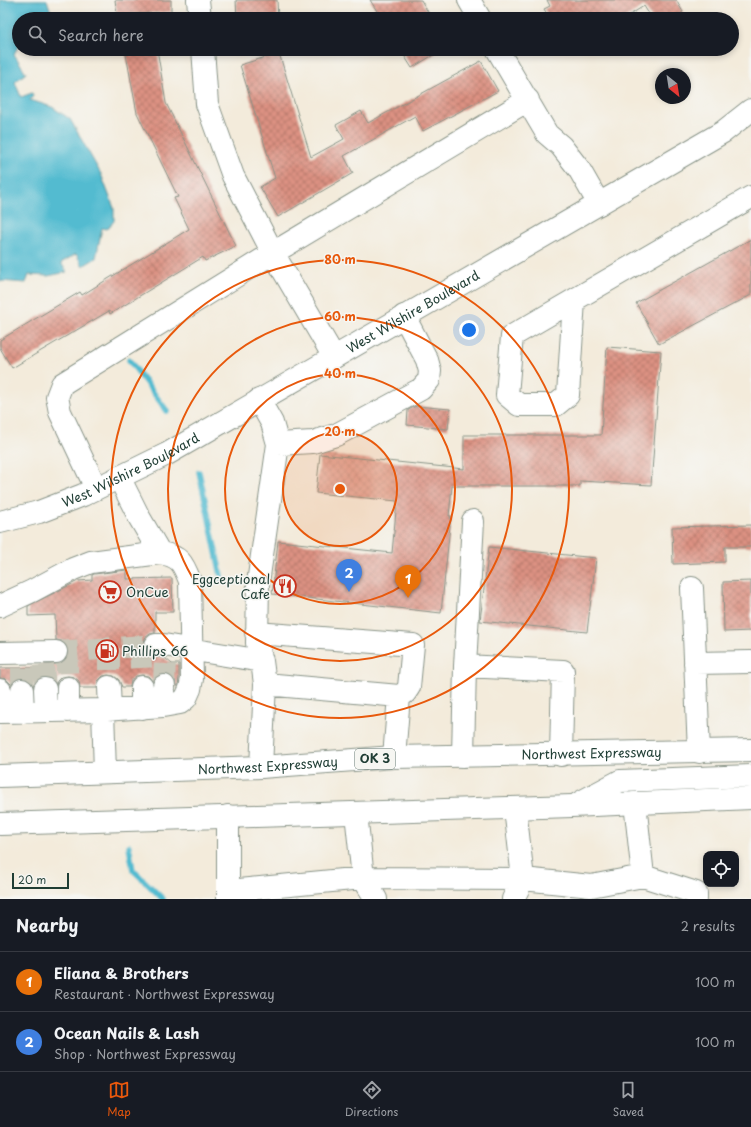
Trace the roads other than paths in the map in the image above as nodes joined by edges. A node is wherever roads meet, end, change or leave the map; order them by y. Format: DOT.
graph roads {
  1 [pos="198,0"];
  2 [pos="468,0"];
  3 [pos="199,12"];
  4 [pos="476,12"];
  5 [pos="204,56"];
  6 [pos="501,56"];
  7 [pos="528,100"];
  8 [pos="751,110"];
  9 [pos="751,197"];
  10 [pos="599,204"];
  11 [pos="273,253"];
  12 [pos="574,300"];
  13 [pos="404,316"];
  14 [pos="334,357"];
  15 [pos="259,400"];
  16 [pos="278,444"];
  17 [pos="119,477"];
  18 [pos="96,488"];
  19 [pos="473,521"];
  20 [pos="0,522"];
  21 [pos="160,553"];
  22 [pos="692,588"];
  23 [pos="0,606"];
  24 [pos="256,633"];
  25 [pos="161,649"];
  26 [pos="191,650"];
  27 [pos="0,653"];
  28 [pos="48,656"];
  29 [pos="262,661"];
  30 [pos="751,662"];
  31 [pos="695,664"];
  32 [pos="465,666"];
  33 [pos="265,684"];
  34 [pos="110,687"];
  35 [pos="68,688"];
  36 [pos="45,689"];
  37 [pos="0,690"];
  38 [pos="22,690"];
  39 [pos="399,696"];
  40 [pos="106,710"];
  41 [pos="46,711"];
  42 [pos="68,711"];
  43 [pos="0,712"];
  44 [pos="23,712"];
  45 [pos="751,750"];
  46 [pos="699,752"];
  47 [pos="561,755"];
  48 [pos="463,756"];
  49 [pos="394,758"];
  50 [pos="261,767"];
  51 [pos="105,772"];
  52 [pos="0,776"];
  53 [pos="751,776"];
  54 [pos="751,798"];
  55 [pos="635,803"];
  56 [pos="572,806"];
  57 [pos="515,808"];
  58 [pos="356,813"];
  59 [pos="228,816"];
  60 [pos="0,824"];
  61 [pos="643,876"];
  62 [pos="363,878"];
  63 [pos="523,879"];
  64 [pos="591,892"];
  65 [pos="229,895"];
  66 [pos="376,899"];
  67 [pos="513,899"];
  68 [pos="696,899"];
  1 -- 3 [label="main road"];
  2 -- 4 [label="main road"];
  5 -- 11 [label="main road"];
  6 -- 7 [label="main road"];
  7 -- 10 [label="main road"];
  7 -- 11 [label="main road"];
  8 -- 10 [label="main road, West Wilshire Boulevard"];
  9 -- 12 [label="main road"];
  10 -- 13 [label="main road, West Wilshire Boulevard"];
  11 -- 14 [label="main road"];
  11 -- 18 [label="main road"];
  12 -- 12 [label="main road"];
  13 -- 14 [label="main road, West Wilshire Boulevard"];
  13 -- 16 [label="main road"];
  14 -- 15 [label="main road, West Wilshire Boulevard"];
  15 -- 16 [label="main road"];
  15 -- 17 [label="main road, West Wilshire Boulevard"];
  16 -- 24 [label="main road"];
  17 -- 18 [label="main road, West Wilshire Boulevard"];
  17 -- 21 [label="main road"];
  18 -- 20 [label="main road, West Wilshire Boulevard"];
  19 -- 32 [label="main road"];
  21 -- 23 [label="main road"];
  21 -- 26 [label="main road"];
  22 -- 31 [label="main road"];
  24 -- 29 [label="main road"];
  24 -- 39 [label="main road"];
  25 -- 26 [label="main road"];
  26 -- 29 [label="main road"];
  26 -- 40 [label="main road"];
  27 -- 28 [label="main road"];
  29 -- 33 [label="main road"];
  30 -- 31 [label="main road"];
  31 -- 46 [label="main road"];
  32 -- 47 [label="main road"];
  32 -- 48 [label="main road"];
  33 -- 39 [label="main road"];
  33 -- 50 [label="main road"];
  34 -- 40 [label="main road"];
  35 -- 42 [label="main road"];
  36 -- 41 [label="main road"];
  37 -- 43 [label="main road"];
  38 -- 44 [label="main road"];
  39 -- 49 [label="main road"];
  40 -- 42 [label="main road"];
  40 -- 51 [label="main road"];
  41 -- 42 [label="main road"];
  41 -- 44 [label="main road"];
  43 -- 44 [label="main road"];
  45 -- 46 [label="main road, Northwest Expressway / OK 3"];
  46 -- 47 [label="main road, Northwest Expressway / OK 3"];
  47 -- 48 [label="main road, Northwest Expressway / OK 3"];
  48 -- 49 [label="main road, Northwest Expressway / OK 3"];
  49 -- 50 [label="main road, Northwest Expressway / OK 3"];
  50 -- 51 [label="main road, Northwest Expressway / OK 3"];
  51 -- 52 [label="main road, Northwest Expressway / OK 3"];
  53 -- 56 [label="main road"];
  54 -- 55 [label="main road"];
  55 -- 56 [label="main road"];
  55 -- 61 [label="main road"];
  56 -- 57 [label="main road"];
  57 -- 58 [label="main road"];
  57 -- 63 [label="main road"];
  58 -- 59 [label="main road"];
  58 -- 62 [label="main road"];
  59 -- 60 [label="main road"];
  59 -- 65 [label="main road"];
  61 -- 64 [label="main road"];
  61 -- 68 [label="main road"];
  62 -- 63 [label="main road"];
  62 -- 65 [label="main road"];
  62 -- 66 [label="main road"];
  63 -- 64 [label="main road"];
  63 -- 67 [label="main road"];
}
